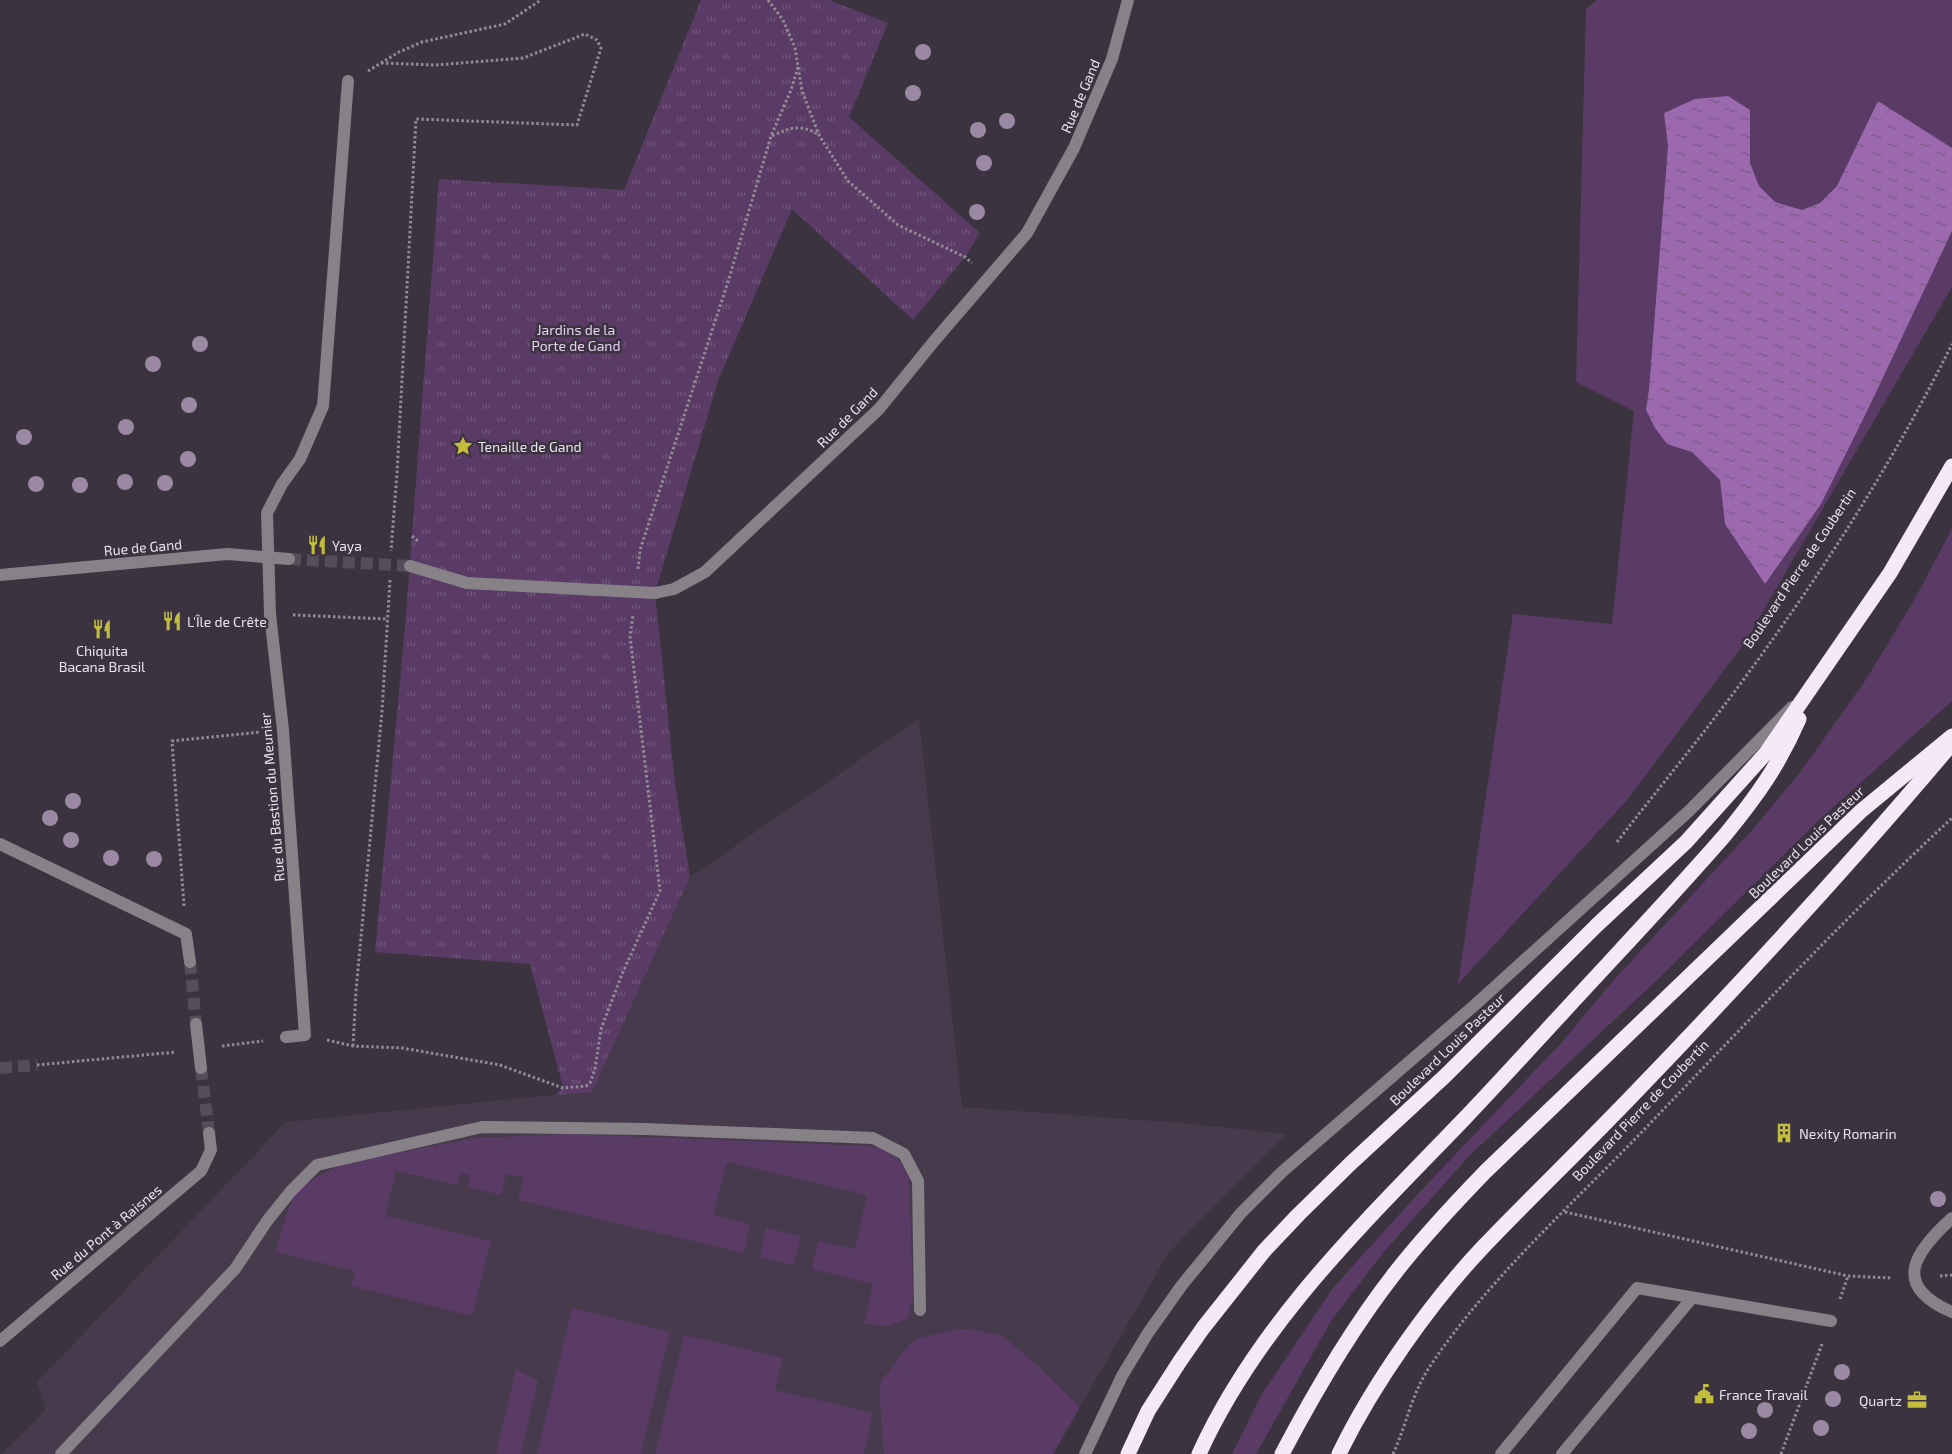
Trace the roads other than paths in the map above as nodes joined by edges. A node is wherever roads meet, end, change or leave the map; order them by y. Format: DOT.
graph roads {
  1 [pos="1127,5"];
  2 [pos="348,81"];
  3 [pos="1952,466"];
  4 [pos="269,557"];
  5 [pos="289,559"];
  6 [pos="410,566"];
  7 [pos="0,575"];
  8 [pos="1813,686"];
  9 [pos="1952,736"];
  10 [pos="1952,743"];
  11 [pos="0,844"];
  12 [pos="190,962"];
  13 [pos="196,1024"];
  14 [pos="286,1037"];
  15 [pos="201,1068"];
  16 [pos="209,1133"];
  17 [pos="1952,1218"];
  18 [pos="1692,1298"];
  19 [pos="920,1310"];
  20 [pos="1952,1312"];
  21 [pos="1831,1321"];
  22 [pos="0,1342"];
  23 [pos="61,1454"];
  24 [pos="1085,1454"];
  25 [pos="1128,1454"];
  26 [pos="1199,1454"];
  27 [pos="1282,1454"];
  28 [pos="1338,1454"];
  29 [pos="1501,1454"];
  30 [pos="1562,1454"];
  1 -- 6 [label="street, Rue de Gand, bridge"];
  2 -- 4 [label="street, Rue du Bastion du Meunier"];
  3 -- 8 [label="highway"];
  4 -- 5 [label="street, Rue de Gand"];
  4 -- 7 [label="street, Rue de Gand"];
  4 -- 14 [label="street, Rue du Bastion du Meunier"];
  8 -- 24 [label="street"];
  8 -- 25 [label="highway, Boulevard Louis Pasteur"];
  8 -- 26 [label="highway"];
  9 -- 27 [label="highway, Boulevard Louis Pasteur"];
  10 -- 28 [label="highway"];
  11 -- 12 [label="street"];
  13 -- 15 [label="street"];
  16 -- 22 [label="street, Rue du Pont à Raisnes"];
  17 -- 20 [label="street"];
  18 -- 21 [label="street"];
  18 -- 29 [label="street"];
  18 -- 30 [label="street"];
  19 -- 23 [label="street"];
}
